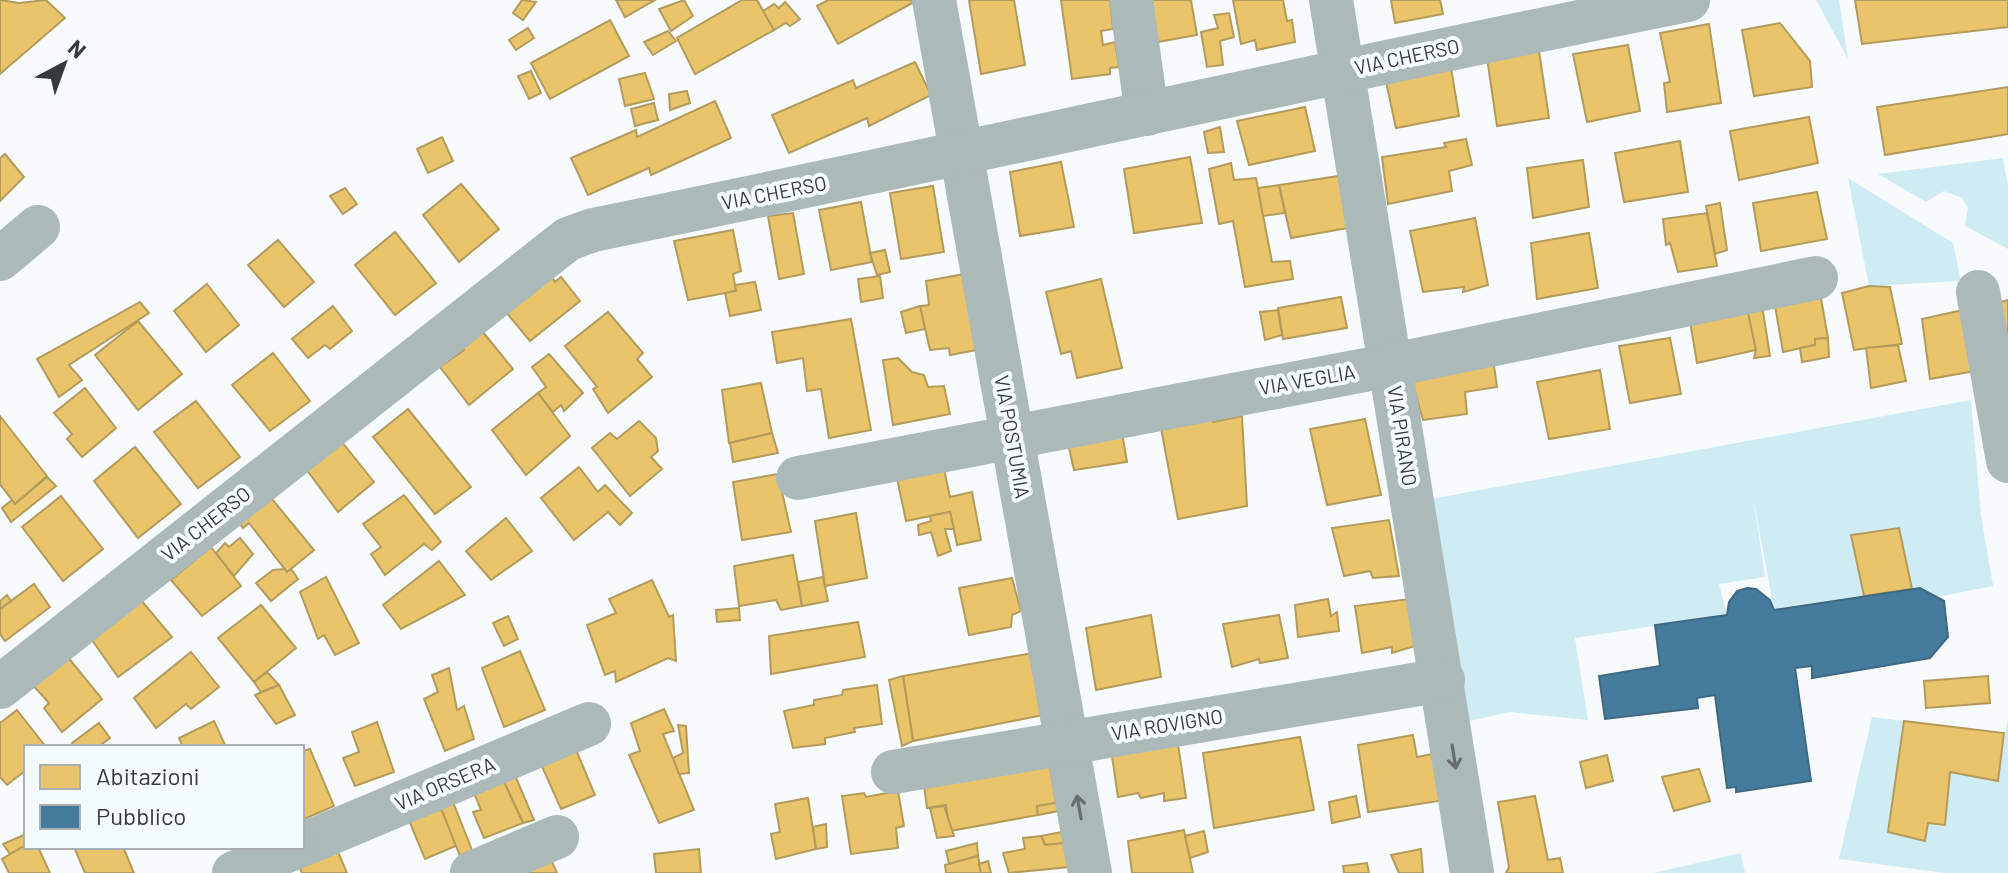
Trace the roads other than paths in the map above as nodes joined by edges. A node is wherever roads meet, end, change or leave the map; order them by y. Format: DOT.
graph roads {
  1 [pos="934,0"];
  2 [pos="1131,0"];
  3 [pos="1331,0"];
  4 [pos="1688,0"];
  5 [pos="1343,71"];
  6 [pos="1147,114"];
  7 [pos="960,156"];
  8 [pos="38,227"];
  9 [pos="0,259"];
  10 [pos="1816,278"];
  11 [pos="1978,292"];
  12 [pos="1390,365"];
  13 [pos="1011,435"];
  14 [pos="2008,461"];
  15 [pos="798,478"];
  16 [pos="1443,680"];
  17 [pos="0,687"];
  18 [pos="589,724"];
  19 [pos="1067,740"];
  20 [pos="893,772"];
  21 [pos="557,837"];
  22 [pos="304,844"];
  23 [pos="291,849"];
  24 [pos="234,873"];
  25 [pos="472,873"];
  26 [pos="1090,873"];
  27 [pos="1472,873"];
  1 -- 7 [label="street, VIA POSTUMIA"];
  2 -- 6 [label="street"];
  3 -- 5 [label="street, VIA PIRANO"];
  4 -- 5 [label="street, VIA CHERSO"];
  5 -- 6 [label="street, VIA CHERSO"];
  5 -- 12 [label="street, VIA PIRANO"];
  6 -- 7 [label="street, VIA CHERSO"];
  7 -- 13 [label="street, VIA POSTUMIA"];
  7 -- 17 [label="street, VIA CHERSO"];
  8 -- 9 [label="street"];
  10 -- 12 [label="street, VIA VEGLIA"];
  11 -- 14 [label="street"];
  12 -- 13 [label="street, VIA VEGLIA"];
  12 -- 16 [label="street, VIA PIRANO"];
  13 -- 15 [label="street, VIA VEGLIA"];
  13 -- 19 [label="street, VIA POSTUMIA"];
  16 -- 19 [label="street, VIA ROVIGNO"];
  16 -- 27 [label="street, VIA PIRANO, one-way"];
  18 -- 22 [label="street, VIA ORSERA"];
  19 -- 20 [label="street, VIA ROVIGNO"];
  26 -- 19 [label="street, VIA POSTUMIA, one-way"];
  21 -- 25 [label="street"];
  23 -- 24 [label="street"];
}
